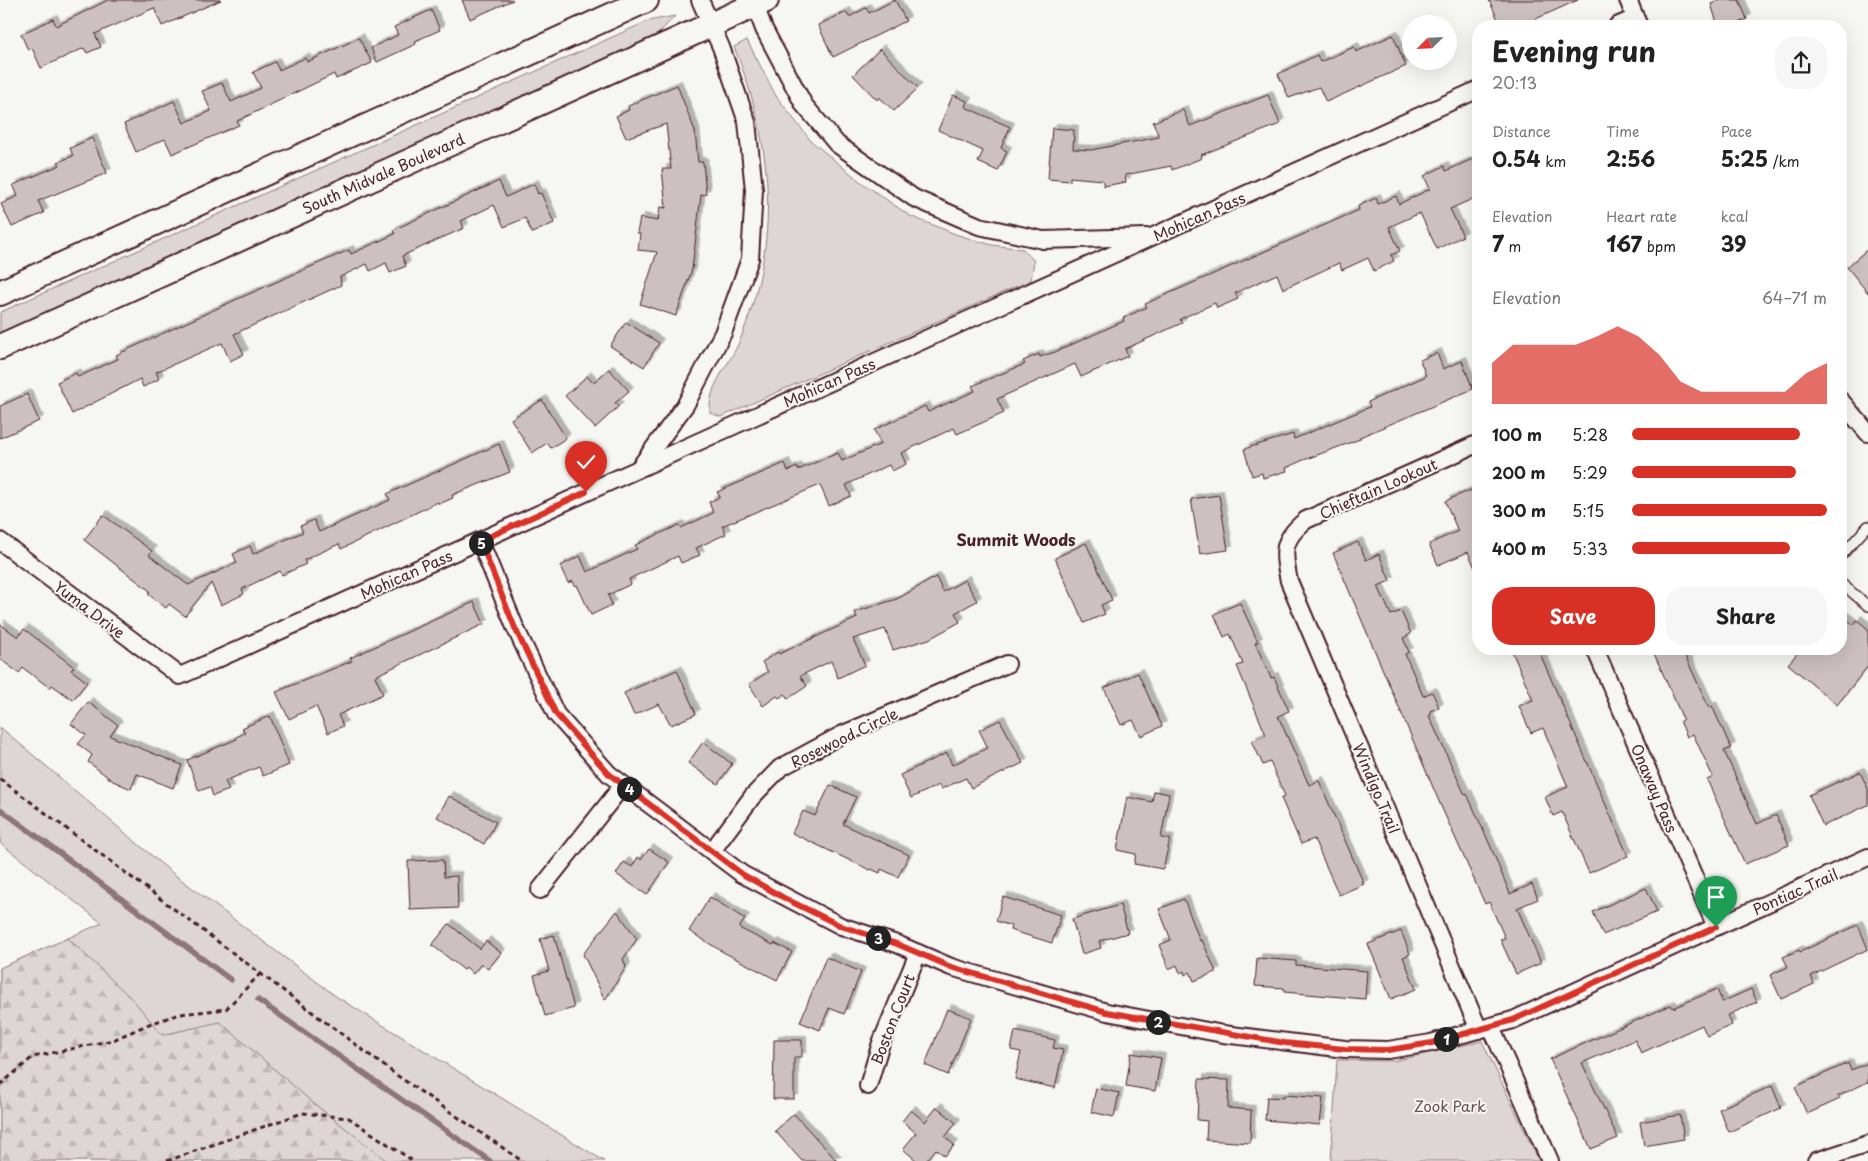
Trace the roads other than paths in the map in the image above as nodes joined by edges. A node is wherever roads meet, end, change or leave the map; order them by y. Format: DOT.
graph roads {
  1 [pos="646,0"];
  2 [pos="700,0"];
  3 [pos="1628,0"];
  4 [pos="758,2"];
  5 [pos="1636,20"];
  6 [pos="711,24"];
  7 [pos="1472,92"];
  8 [pos="1153,237"];
  9 [pos="0,294"];
  10 [pos="0,347"];
  11 [pos="1847,408"];
  12 [pos="1868,433"];
  13 [pos="1472,446"];
  14 [pos="640,468"];
  15 [pos="1868,526"];
  16 [pos="0,541"];
  17 [pos="480,541"];
  18 [pos="1286,544"];
  19 [pos="1847,549"];
  20 [pos="1847,588"];
  21 [pos="1868,606"];
  22 [pos="1598,655"];
  23 [pos="1007,664"];
  24 [pos="180,676"];
  25 [pos="623,785"];
  26 [pos="712,851"];
  27 [pos="1868,858"];
  28 [pos="540,890"];
  29 [pos="1716,927"];
  30 [pos="918,953"];
  31 [pos="1485,1029"];
  32 [pos="868,1086"];
  33 [pos="1868,1144"];
  34 [pos="1550,1161"];
  35 [pos="1816,1161"];
  1 -- 9 [label="main road"];
  2 -- 6 [label="street"];
  3 -- 5 [label="street"];
  4 -- 6 [label="main road, South Midvale Boulevard"];
  4 -- 8 [label="street"];
  6 -- 10 [label="main road, South Midvale Boulevard"];
  6 -- 14 [label="street"];
  7 -- 8 [label="street, Mohican Pass"];
  8 -- 14 [label="street, Mohican Pass"];
  11 -- 12 [label="street"];
  13 -- 18 [label="street, Chieftain Lookout"];
  14 -- 17 [label="street, Mohican Pass"];
  15 -- 19 [label="lane"];
  16 -- 24 [label="street, Yuma Drive"];
  17 -- 24 [label="street, Mohican Pass"];
  17 -- 25 [label="street, Pontiac Trail"];
  18 -- 31 [label="street, Windigo Trail"];
  20 -- 21 [label="lane"];
  22 -- 29 [label="street, Onaway Pass"];
  23 -- 26 [label="street, Rosewood Circle"];
  25 -- 26 [label="street, Pontiac Trail"];
  25 -- 28 [label="street"];
  26 -- 30 [label="street, Pontiac Trail"];
  27 -- 29 [label="street, Pontiac Trail"];
  29 -- 31 [label="street, Pontiac Trail"];
  30 -- 31 [label="street, Pontiac Trail"];
  30 -- 32 [label="street, Boston Court"];
  31 -- 34 [label="street, Windigo Trail"];
  33 -- 35 [label="street"];
}
